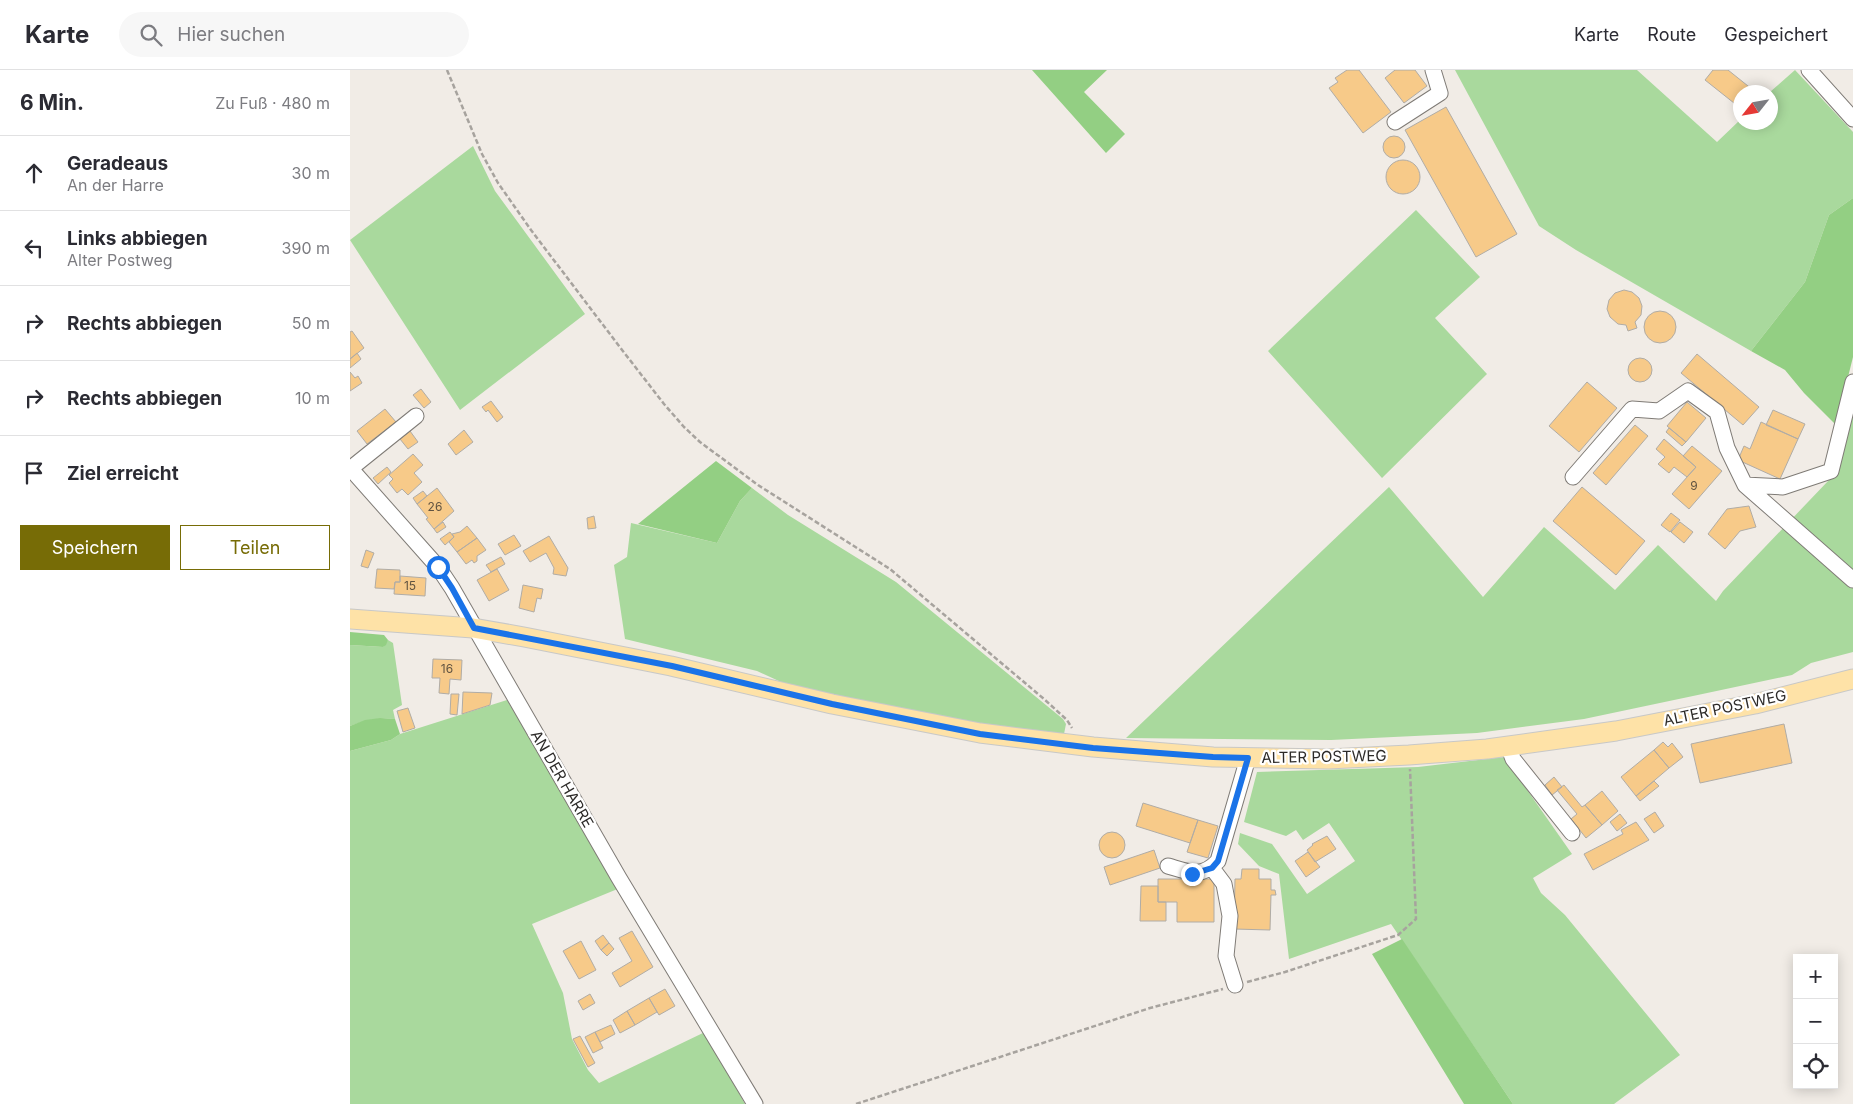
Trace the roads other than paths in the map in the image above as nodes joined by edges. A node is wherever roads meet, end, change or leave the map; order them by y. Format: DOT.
graph roads {
  1 [pos="1433,70"];
  2 [pos="1809,70"];
  3 [pos="1853,119"];
  4 [pos="1394,122"];
  5 [pos="1853,382"];
  6 [pos="416,416"];
  7 [pos="350,468"];
  8 [pos="1573,477"];
  9 [pos="1744,484"];
  10 [pos="1853,580"];
  11 [pos="350,619"];
  12 [pos="474,628"];
  13 [pos="1853,679"];
  14 [pos="1508,746"];
  15 [pos="1248,758"];
  16 [pos="1572,833"];
  17 [pos="1168,866"];
  18 [pos="1212,868"];
  19 [pos="1235,985"];
  20 [pos="755,1104"];
  1 -- 4 [label="street"];
  2 -- 3 [label="street"];
  5 -- 9 [label="street"];
  6 -- 7 [label="street"];
  7 -- 12 [label="street, AN DER HARRE"];
  8 -- 9 [label="street"];
  9 -- 10 [label="street"];
  11 -- 12 [label="main road, ALTER POSTWEG"];
  12 -- 15 [label="main road, ALTER POSTWEG"];
  12 -- 20 [label="street, AN DER HARRE"];
  13 -- 14 [label="main road, ALTER POSTWEG"];
  14 -- 15 [label="main road, ALTER POSTWEG"];
  14 -- 16 [label="street"];
  15 -- 18 [label="street"];
  17 -- 18 [label="street"];
  18 -- 19 [label="street"];
}
